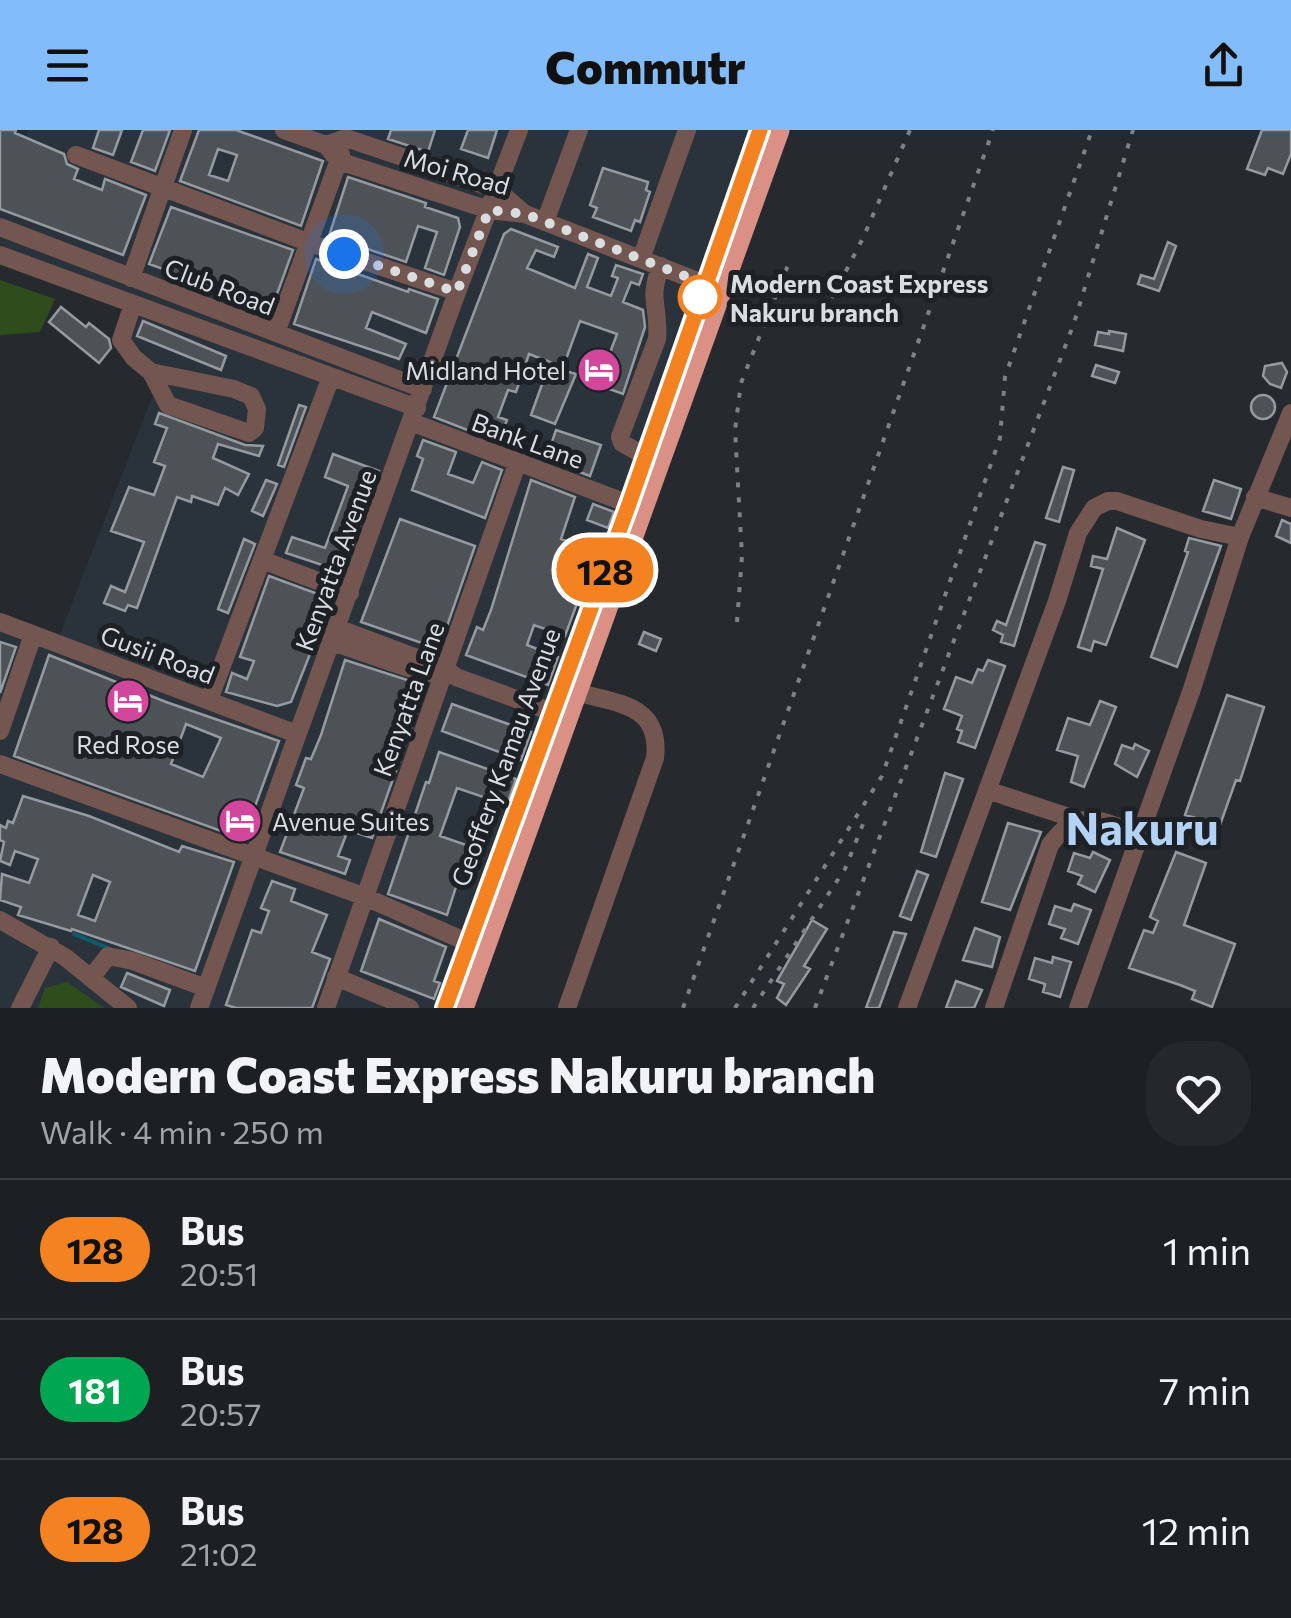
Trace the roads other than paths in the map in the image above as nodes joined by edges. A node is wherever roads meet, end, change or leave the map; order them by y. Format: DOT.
graph roads {
  1 [pos="184,130"];
  2 [pos="284,130"];
  3 [pos="519,130"];
  4 [pos="579,130"];
  5 [pos="687,130"];
  6 [pos="760,130"];
  7 [pos="777,130"];
  8 [pos="348,134"];
  9 [pos="326,145"];
  10 [pos="76,156"];
  11 [pos="339,161"];
  12 [pos="164,189"];
  13 [pos="497,190"];
  14 [pos="489,210"];
  15 [pos="525,214"];
  16 [pos="546,222"];
  17 [pos="1,231"];
  18 [pos="310,242"];
  19 [pos="0,255"];
  20 [pos="642,258"];
  21 [pos="661,266"];
  22 [pos="113,271"];
  23 [pos="131,278"];
  24 [pos="705,284"];
  25 [pos="150,286"];
  26 [pos="457,292"];
  27 [pos="105,295"];
  28 [pos="173,295"];
  29 [pos="138,306"];
  30 [pos="165,316"];
  31 [pos="235,318"];
  32 [pos="275,333"];
  33 [pos="228,339"];
  34 [pos="250,347"];
  35 [pos="314,348"];
  36 [pos="284,360"];
  37 [pos="307,368"];
  38 [pos="151,372"];
  39 [pos="331,377"];
  40 [pos="392,377"];
  41 [pos="424,389"];
  42 [pos="386,397"];
  43 [pos="1291,413"];
  44 [pos="414,415"];
  45 [pos="644,456"];
  46 [pos="517,464"];
  47 [pos="1256,497"];
  48 [pos="629,504"];
  49 [pos="1291,508"];
  50 [pos="1240,537"];
  51 [pos="262,560"];
  52 [pos="350,592"];
  53 [pos="0,622"];
  54 [pos="32,635"];
  55 [pos="335,635"];
  56 [pos="448,676"];
  57 [pos="576,692"];
  58 [pos="5,700"];
  59 [pos="210,700"];
  60 [pos="552,712"];
  61 [pos="0,731"];
  62 [pos="298,734"];
  63 [pos="0,764"];
  64 [pos="987,790"];
  65 [pos="1075,819"];
  66 [pos="1142,835"];
  67 [pos="254,859"];
  68 [pos="363,896"];
  69 [pos="0,920"];
  70 [pos="469,943"];
  71 [pos="50,947"];
  72 [pos="91,978"];
  73 [pos="336,978"];
  74 [pos="206,988"];
  75 [pos="20,1008"];
  76 [pos="128,1008"];
  77 [pos="199,1008"];
  78 [pos="326,1008"];
  79 [pos="410,1008"];
  80 [pos="445,1008"];
  81 [pos="461,1008"];
  82 [pos="567,1008"];
  83 [pos="907,1008"];
  84 [pos="994,1008"];
  85 [pos="1078,1008"];
  1 -- 12 [label="street"];
  2 -- 9 [label="street"];
  3 -- 13 [label="street, Kenyatta Avenue"];
  4 -- 16 [label="street"];
  5 -- 20 [label="street"];
  6 -- 24 [label="highway, Geoffery Kamau Avenue"];
  7 -- 57 [label="highway, Geoffery Kamau Avenue"];
  8 -- 9 [label="street"];
  8 -- 11 [label="street"];
  8 -- 13 [label="street, Moi Road"];
  9 -- 11 [label="street"];
  10 -- 12 [label="street"];
  11 -- 14 [label="street, Moi Road"];
  11 -- 18 [label="street"];
  12 -- 18 [label="street"];
  12 -- 23 [label="street"];
  13 -- 14 [label="street, Kenyatta Avenue"];
  13 -- 15 [label="street, Moi Road"];
  14 -- 15 [label="street, Moi Road"];
  14 -- 26 [label="street, Kenyatta Avenue"];
  15 -- 16 [label="street, Moi Road"];
  16 -- 20 [label="street, Moi Road"];
  17 -- 22 [label="street, Club Road"];
  18 -- 26 [label="street"];
  18 -- 32 [label="street"];
  19 -- 27 [label="street, Club Road"];
  20 -- 21 [label="street, Moi Road"];
  21 -- 24 [label="street, Moi Road"];
  21 -- 45 [label="street"];
  22 -- 23 [label="street, Club Road"];
  22 -- 27 [label="street"];
  23 -- 25 [label="street, Club Road"];
  24 -- 45 [label="highway, Geoffery Kamau Avenue"];
  25 -- 28 [label="street, Club Road"];
  25 -- 29 [label="street"];
  26 -- 41 [label="street, Kenyatta Avenue"];
  27 -- 29 [label="street, Club Road"];
  28 -- 30 [label="street"];
  28 -- 31 [label="street, Club Road"];
  29 -- 30 [label="street, Club Road"];
  29 -- 38 [label="street"];
  30 -- 33 [label="street, Club Road"];
  31 -- 32 [label="street, Club Road"];
  31 -- 33 [label="street"];
  32 -- 34 [label="street"];
  32 -- 35 [label="street, Club Road"];
  32 -- 36 [label="street"];
  33 -- 34 [label="street, Club Road"];
  34 -- 36 [label="street, Club Road"];
  35 -- 37 [label="street"];
  35 -- 40 [label="street, Club Road"];
  36 -- 37 [label="street, Club Road"];
  37 -- 39 [label="street, Club Road"];
  38 -- 38 [label="street"];
  39 -- 42 [label="street, Club Road"];
  39 -- 51 [label="street"];
  40 -- 41 [label="street, Club Road"];
  40 -- 42 [label="street"];
  41 -- 44 [label="street, Kenyatta Avenue"];
  42 -- 44 [label="street, Club Road"];
  43 -- 47 [label="street"];
  44 -- 46 [label="street, Bank Lane"];
  44 -- 52 [label="street, Kenyatta Avenue"];
  45 -- 48 [label="highway, Geoffery Kamau Avenue"];
  46 -- 48 [label="street, Bank Lane"];
  46 -- 56 [label="street, Kenyatta Lane"];
  47 -- 49 [label="street"];
  47 -- 50 [label="street"];
  48 -- 60 [label="highway, Geoffery Kamau Avenue"];
  50 -- 64 [label="street"];
  50 -- 66 [label="street"];
  51 -- 52 [label="street"];
  51 -- 59 [label="street"];
  52 -- 55 [label="street, Kenyatta Avenue"];
  53 -- 54 [label="street, Gusii Road"];
  54 -- 58 [label="street"];
  54 -- 59 [label="street, Gusii Road"];
  55 -- 56 [label="street"];
  55 -- 62 [label="street, Kenyatta Avenue"];
  56 -- 60 [label="street"];
  56 -- 68 [label="street, Kenyatta Lane"];
  57 -- 81 [label="highway, Geoffery Kamau Avenue"];
  57 -- 82 [label="street"];
  58 -- 61 [label="street"];
  59 -- 62 [label="street, Gusii Road"];
  60 -- 70 [label="highway, Geoffery Kamau Avenue"];
  62 -- 67 [label="street, Kenyatta Avenue"];
  63 -- 67 [label="street"];
  64 -- 65 [label="street"];
  64 -- 83 [label="street"];
  65 -- 66 [label="street"];
  65 -- 84 [label="street"];
  66 -- 85 [label="street"];
  67 -- 68 [label="street"];
  67 -- 74 [label="street, Kenyatta Avenue"];
  68 -- 70 [label="street"];
  68 -- 73 [label="street, Kenyatta Lane"];
  69 -- 71 [label="street"];
  70 -- 80 [label="highway, Geoffery Kamau Avenue"];
  71 -- 72 [label="street"];
  71 -- 75 [label="street"];
  72 -- 74 [label="street"];
  72 -- 76 [label="street"];
  73 -- 78 [label="street, Kenyatta Lane"];
  73 -- 79 [label="street"];
  74 -- 77 [label="street, Kenyatta Avenue"];
}
